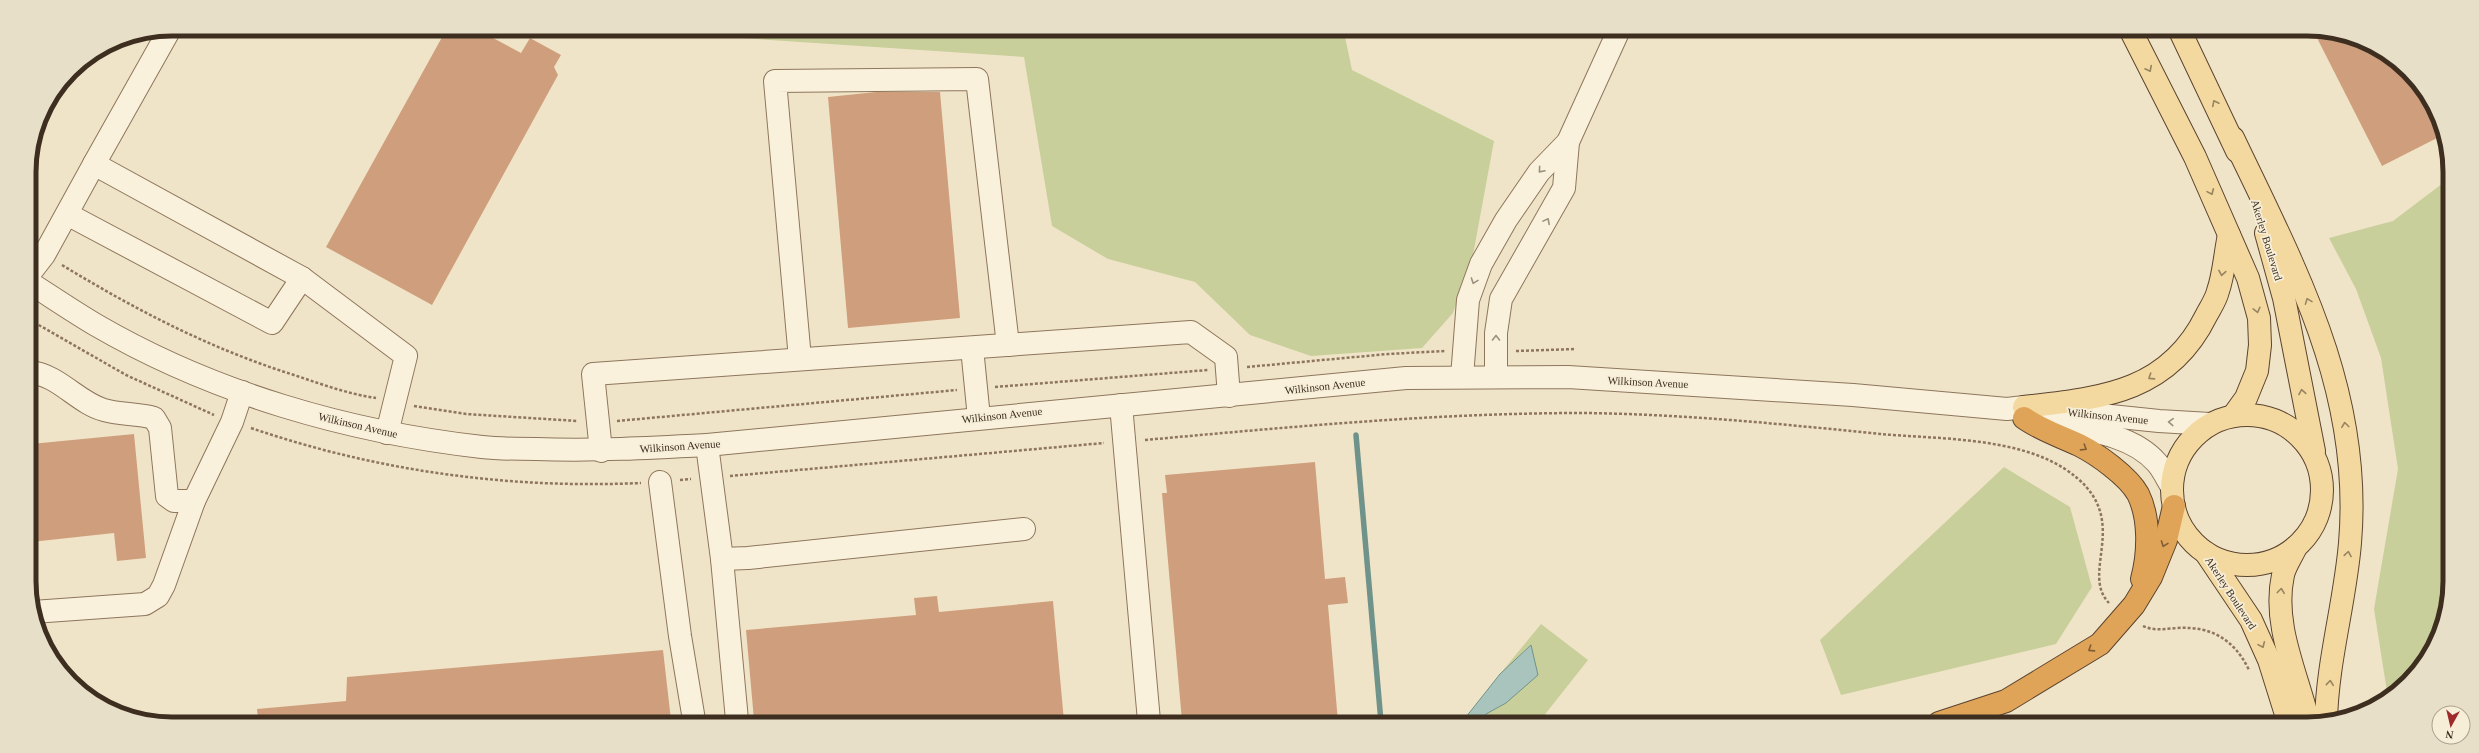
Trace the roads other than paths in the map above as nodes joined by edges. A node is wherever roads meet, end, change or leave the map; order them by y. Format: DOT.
graph roads {
  1 [pos="166,36"];
  2 [pos="1616,36"];
  3 [pos="2134,36"];
  4 [pos="2182,36"];
  5 [pos="2233,138"];
  6 [pos="1568,142"];
  7 [pos="94,164"];
  8 [pos="67,214"];
  9 [pos="2229,235"];
  10 [pos="36,265"];
  11 [pos="302,278"];
  12 [pos="36,287"];
  13 [pos="1008,345"];
  14 [pos="972,348"];
  15 [pos="800,359"];
  16 [pos="36,373"];
  17 [pos="1462,377"];
  18 [pos="1496,377"];
  19 [pos="242,392"];
  20 [pos="1229,396"];
  21 [pos="1121,405"];
  22 [pos="2018,411"];
  23 [pos="2233,416"];
  24 [pos="979,418"];
  25 [pos="2210,424"];
  26 [pos="387,433"];
  27 [pos="707,445"];
  28 [pos="601,451"];
  29 [pos="2316,458"];
  30 [pos="660,482"];
  31 [pos="2173,497"];
  32 [pos="194,501"];
  33 [pos="1024,530"];
  34 [pos="2296,547"];
  35 [pos="2206,552"];
  36 [pos="722,559"];
  37 [pos="40,612"];
  38 [pos="2128,612"];
  39 [pos="2327,715"];
  40 [pos="694,717"];
  41 [pos="736,717"];
  42 [pos="1149,717"];
  43 [pos="1957,717"];
  44 [pos="2287,717"];
  45 [pos="2307,717"];
  1 -- 7 [label="street"];
  2 -- 6 [label="street"];
  3 -- 9 [label="main road, one-way"];
  5 -- 4 [label="main road, Akerley Boulevard, one-way"];
  29 -- 5 [label="main road, Akerley Boulevard, one-way"];
  39 -- 5 [label="main road, one-way"];
  6 -- 17 [label="street, one-way"];
  18 -- 6 [label="street, one-way"];
  7 -- 8 [label="street"];
  7 -- 11 [label="street"];
  8 -- 10 [label="street"];
  8 -- 11 [label="street"];
  9 -- 22 [label="main road, one-way"];
  9 -- 23 [label="main road, one-way"];
  11 -- 26 [label="street"];
  12 -- 19 [label="street, Wilkinson Avenue"];
  13 -- 14 [label="street"];
  13 -- 15 [label="street"];
  13 -- 20 [label="street"];
  14 -- 15 [label="street"];
  14 -- 24 [label="street"];
  15 -- 28 [label="street"];
  16 -- 32 [label="street"];
  17 -- 18 [label="street, Wilkinson Avenue"];
  17 -- 20 [label="street, Wilkinson Avenue"];
  18 -- 22 [label="street, Wilkinson Avenue"];
  19 -- 26 [label="street, Wilkinson Avenue"];
  19 -- 32 [label="street"];
  20 -- 21 [label="street, Wilkinson Avenue"];
  21 -- 24 [label="street, Wilkinson Avenue"];
  21 -- 42 [label="street"];
  25 -- 22 [label="street, Wilkinson Avenue, one-way"];
  22 -- 31 [label="street, Wilkinson Avenue"];
  22 -- 38 [label="highway, one-way"];
  23 -- 25 [label="main road"];
  23 -- 29 [label="main road"];
  24 -- 27 [label="street, Wilkinson Avenue"];
  25 -- 31 [label="main road"];
  26 -- 28 [label="street, Wilkinson Avenue"];
  27 -- 28 [label="street, Wilkinson Avenue"];
  27 -- 36 [label="street"];
  29 -- 34 [label="main road, Akerley Boulevard"];
  30 -- 40 [label="street"];
  31 -- 35 [label="main road"];
  31 -- 38 [label="highway, one-way"];
  32 -- 37 [label="street"];
  33 -- 36 [label="street"];
  34 -- 35 [label="main road"];
  45 -- 34 [label="main road, one-way"];
  35 -- 44 [label="main road, Akerley Boulevard, one-way"];
  36 -- 41 [label="street"];
  38 -- 43 [label="highway, one-way"];
}
